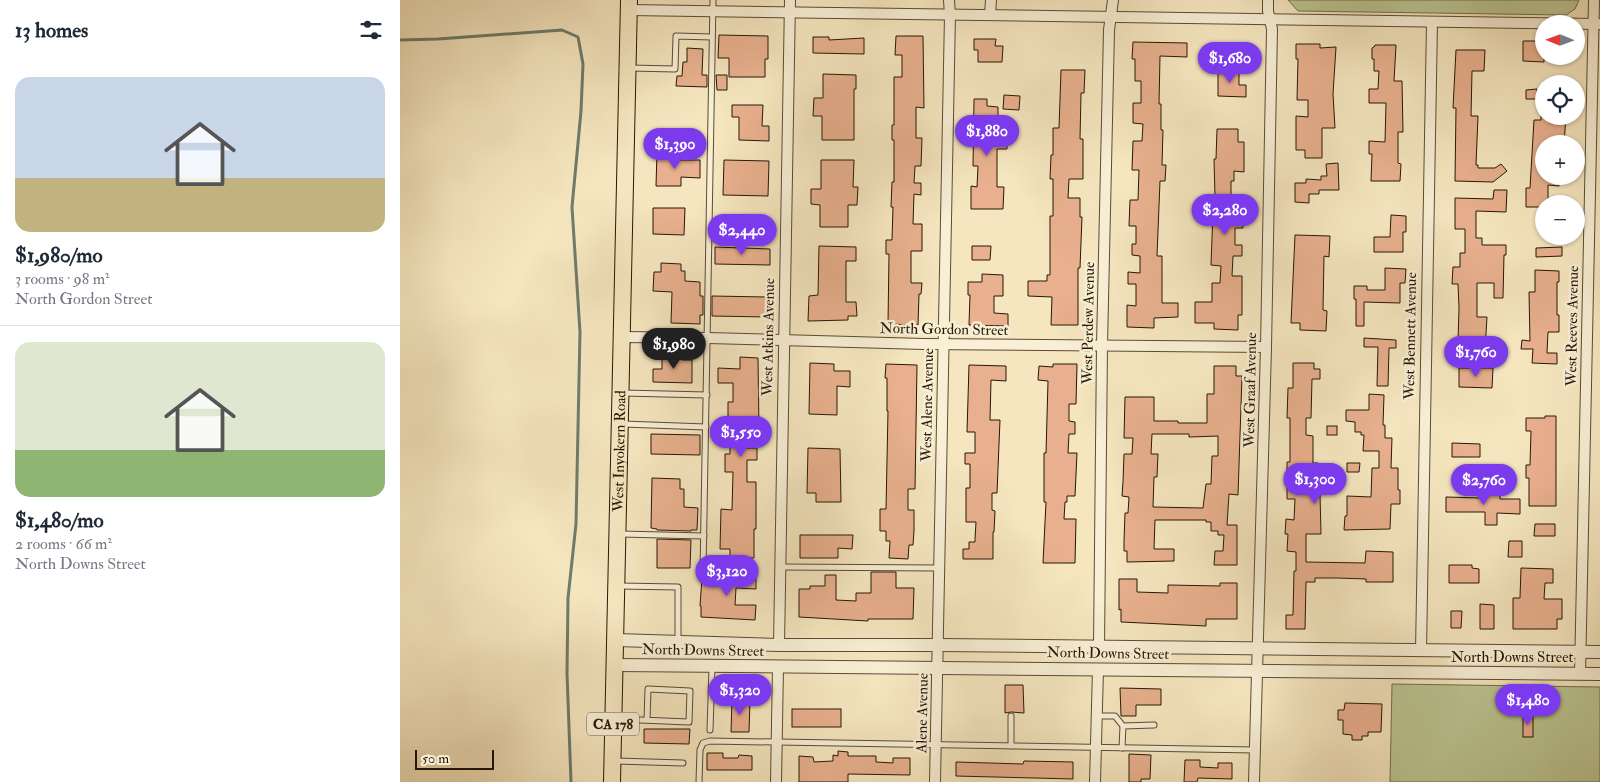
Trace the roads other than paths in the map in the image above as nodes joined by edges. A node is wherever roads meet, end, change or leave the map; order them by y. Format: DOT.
graph roads {
  1 [pos="713,0"];
  2 [pos="790,0"];
  3 [pos="948,0"];
  4 [pos="991,0"];
  5 [pos="1113,0"];
  6 [pos="1268,0"];
  7 [pos="1594,0"];
  8 [pos="629,5"];
  9 [pos="713,12"];
  10 [pos="790,12"];
  11 [pos="950,15"];
  12 [pos="990,16"];
  13 [pos="1111,18"];
  14 [pos="1271,20"];
  15 [pos="1432,22"];
  16 [pos="1597,24"];
  17 [pos="712,37"];
  18 [pos="628,68"];
  19 [pos="621,337"];
  20 [pos="708,338"];
  21 [pos="783,340"];
  22 [pos="943,344"];
  23 [pos="1102,346"];
  24 [pos="1266,347"];
  25 [pos="620,393"];
  26 [pos="707,395"];
  27 [pos="620,424"];
  28 [pos="706,427"];
  29 [pos="618,534"];
  30 [pos="704,536"];
  31 [pos="780,567"];
  32 [pos="939,568"];
  33 [pos="703,571"];
  34 [pos="617,586"];
  35 [pos="616,640"];
  36 [pos="678,643"];
  37 [pos="779,645"];
  38 [pos="938,645"];
  39 [pos="1100,647"];
  40 [pos="1258,649"];
  41 [pos="1421,651"];
  42 [pos="1580,652"];
  43 [pos="1600,652"];
  44 [pos="615,665"];
  45 [pos="712,666"];
  46 [pos="778,667"];
  47 [pos="938,667"];
  48 [pos="1098,669"];
  49 [pos="1257,671"];
  50 [pos="1580,674"];
  51 [pos="1600,674"];
  52 [pos="1012,716"];
  53 [pos="1097,716"];
  54 [pos="614,719"];
  55 [pos="647,720"];
  56 [pos="1154,725"];
  57 [pos="1123,726"];
  58 [pos="710,730"];
  59 [pos="777,742"];
  60 [pos="936,745"];
  61 [pos="1011,746"];
  62 [pos="1096,748"];
  63 [pos="1122,748"];
  64 [pos="1255,750"];
  65 [pos="612,761"];
  66 [pos="683,763"];
  67 [pos="612,782"];
  68 [pos="699,782"];
  69 [pos="776,782"];
  70 [pos="935,782"];
  71 [pos="1095,782"];
  72 [pos="1254,782"];
  1 -- 9 [label="lane"];
  2 -- 10 [label="street, West Atkins Avenue"];
  3 -- 11 [label="street, West Alene Avenue"];
  4 -- 12 [label="street"];
  5 -- 13 [label="street, West Perdew Avenue"];
  6 -- 14 [label="street, West Graaf Avenue"];
  7 -- 16 [label="street, West Reeves Avenue"];
  8 -- 9 [label="street"];
  8 -- 18 [label="main road, West Inyokern Road / CA 178"];
  9 -- 10 [label="street"];
  9 -- 17 [label="lane"];
  10 -- 11 [label="street"];
  10 -- 21 [label="street, West Atkins Avenue"];
  11 -- 12 [label="street"];
  11 -- 22 [label="street, West Alene Avenue"];
  12 -- 13 [label="street"];
  13 -- 14 [label="street"];
  13 -- 23 [label="street, West Perdew Avenue"];
  14 -- 15 [label="street"];
  14 -- 24 [label="street, West Graaf Avenue"];
  15 -- 16 [label="street"];
  15 -- 41 [label="street, West Bennett Avenue"];
  16 -- 42 [label="street, West Reeves Avenue"];
  17 -- 18 [label="lane"];
  17 -- 20 [label="lane"];
  18 -- 19 [label="main road, West Inyokern Road / CA 178"];
  19 -- 20 [label="street, North Gordon Street"];
  19 -- 25 [label="main road, West Inyokern Road / CA 178"];
  20 -- 21 [label="street, North Gordon Street"];
  20 -- 26 [label="lane"];
  21 -- 22 [label="street, North Gordon Street"];
  21 -- 31 [label="street, West Atkins Avenue"];
  22 -- 23 [label="street, North Gordon Street"];
  22 -- 32 [label="street, West Alene Avenue"];
  23 -- 24 [label="street, North Gordon Street"];
  23 -- 39 [label="street, West Perdew Avenue"];
  24 -- 40 [label="street, West Graaf Avenue"];
  25 -- 26 [label="lane"];
  25 -- 27 [label="main road, West Inyokern Road / CA 178"];
  26 -- 28 [label="lane"];
  27 -- 28 [label="lane"];
  27 -- 29 [label="main road, West Inyokern Road / CA 178"];
  28 -- 30 [label="lane"];
  29 -- 30 [label="lane"];
  29 -- 34 [label="main road, West Inyokern Road / CA 178"];
  30 -- 33 [label="lane"];
  31 -- 32 [label="lane"];
  31 -- 37 [label="street, West Atkins Avenue"];
  32 -- 38 [label="street, West Alene Avenue"];
  34 -- 35 [label="main road, West Inyokern Road / CA 178"];
  34 -- 36 [label="lane"];
  35 -- 36 [label="street, North Downs Street"];
  35 -- 44 [label="main road, West Inyokern Road / CA 178"];
  36 -- 37 [label="street, North Downs Street"];
  37 -- 38 [label="street, North Downs Street"];
  38 -- 39 [label="street, North Downs Street"];
  38 -- 47 [label="street, Alene Avenue"];
  39 -- 40 [label="street, North Downs Street"];
  40 -- 41 [label="street, North Downs Street"];
  40 -- 49 [label="street, West Graaf Avenue"];
  41 -- 42 [label="street, North Downs Street"];
  42 -- 43 [label="street, North Downs Street"];
  42 -- 50 [label="street, West Reeves Avenue"];
  44 -- 45 [label="street, North Downs Street"];
  44 -- 54 [label="main road, West Inyokern Road / CA 178"];
  45 -- 46 [label="street, North Downs Street"];
  45 -- 58 [label="lane"];
  46 -- 47 [label="street, North Downs Street"];
  46 -- 59 [label="street"];
  47 -- 48 [label="street, North Downs Street"];
  47 -- 60 [label="street, Alene Avenue"];
  48 -- 49 [label="street, North Downs Street"];
  48 -- 53 [label="street"];
  49 -- 50 [label="street, North Downs Street"];
  49 -- 64 [label="street, West Graaf Avenue"];
  50 -- 51 [label="street, North Downs Street"];
  52 -- 61 [label="lane"];
  53 -- 57 [label="lane"];
  53 -- 62 [label="street"];
  54 -- 55 [label="lane"];
  54 -- 65 [label="main road, West Inyokern Road / CA 178"];
  55 -- 55 [label="lane"];
  56 -- 57 [label="lane"];
  57 -- 63 [label="lane"];
  59 -- 60 [label="lane"];
  59 -- 68 [label="lane"];
  59 -- 69 [label="street"];
  60 -- 61 [label="lane"];
  60 -- 70 [label="street, Alene Avenue"];
  61 -- 62 [label="lane"];
  62 -- 63 [label="lane"];
  62 -- 71 [label="street"];
  63 -- 64 [label="lane"];
  64 -- 72 [label="street, West Graaf Avenue"];
  65 -- 66 [label="lane"];
  65 -- 67 [label="main road, West Inyokern Road / CA 178"];
}
